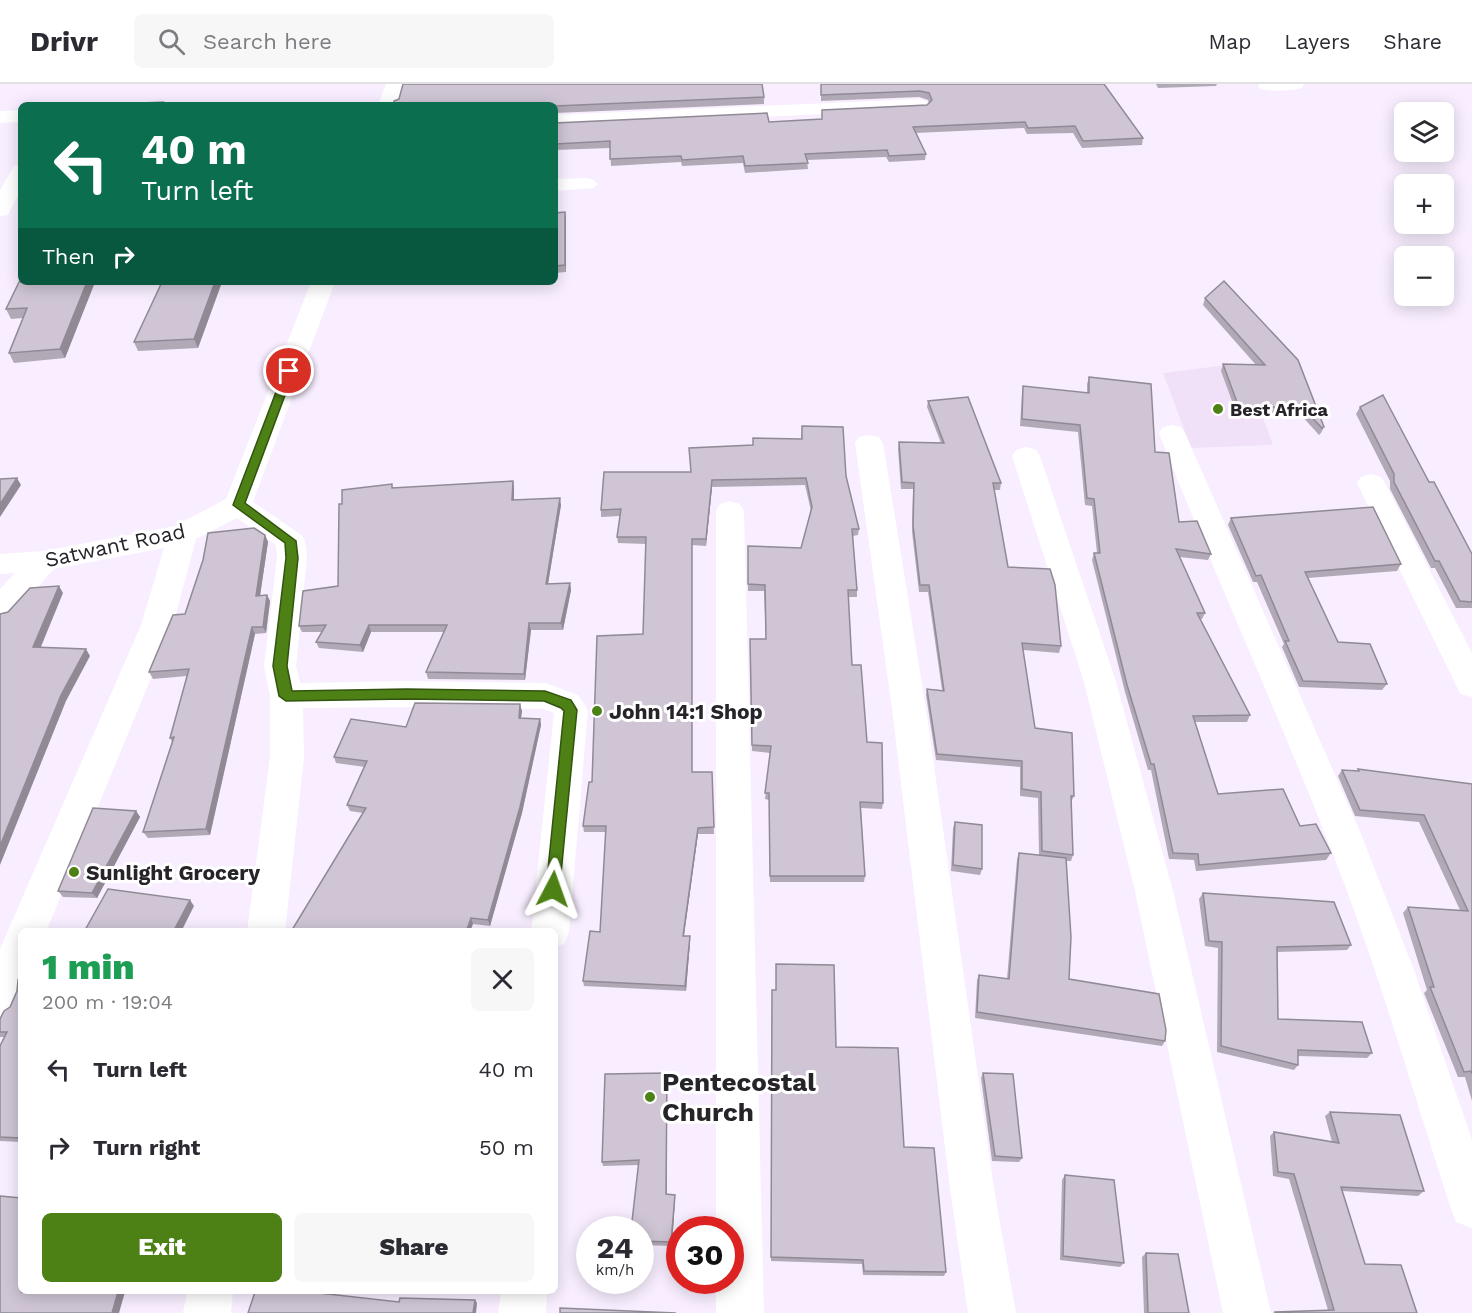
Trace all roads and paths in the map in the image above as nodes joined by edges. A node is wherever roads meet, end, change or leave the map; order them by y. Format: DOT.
graph roads {
  1 [pos="395,84"];
  2 [pos="1295,84"];
  3 [pos="1267,85"];
  4 [pos="389,102"];
  5 [pos="919,105"];
  6 [pos="18,116"];
  7 [pos="0,117"];
  8 [pos="558,121"];
  9 [pos="18,177"];
  10 [pos="587,184"];
  11 [pos="558,185"];
  12 [pos="0,210"];
  13 [pos="322,285"];
  14 [pos="1172,433"];
  15 [pos="869,443"];
  16 [pos="1026,456"];
  17 [pos="1371,483"];
  18 [pos="238,505"];
  19 [pos="730,511"];
  20 [pos="183,534"];
  21 [pos="44,561"];
  22 [pos="0,564"];
  23 [pos="0,609"];
  24 [pos="1472,685"];
  25 [pos="286,696"];
  26 [pos="29,928"];
  27 [pos="266,928"];
  28 [pos="550,928"];
  29 [pos="18,953"];
  30 [pos="0,999"];
  31 [pos="1472,1206"];
  32 [pos="210,1294"];
  33 [pos="524,1294"];
  34 [pos="207,1313"];
  35 [pos="522,1313"];
  36 [pos="740,1313"];
  37 [pos="992,1313"];
  38 [pos="1247,1313"];
  1 -- 4 [label="street"];
  2 -- 3 [label="street"];
  5 -- 8 [label="street"];
  6 -- 7 [label="street"];
  9 -- 12 [label="street"];
  10 -- 11 [label="street"];
  13 -- 18 [label="street"];
  14 -- 31 [label="street"];
  15 -- 37 [label="street"];
  16 -- 38 [label="street"];
  17 -- 24 [label="street"];
  18 -- 20 [label="street, Satwant Road"];
  18 -- 25 [label="street"];
  19 -- 36 [label="street"];
  20 -- 21 [label="street, Satwant Road"];
  20 -- 26 [label="street"];
  21 -- 22 [label="street, Satwant Road"];
  21 -- 23 [label="street"];
  25 -- 27 [label="street"];
  25 -- 28 [label="street"];
  29 -- 30 [label="street"];
  32 -- 34 [label="street"];
  33 -- 35 [label="street"];
}
